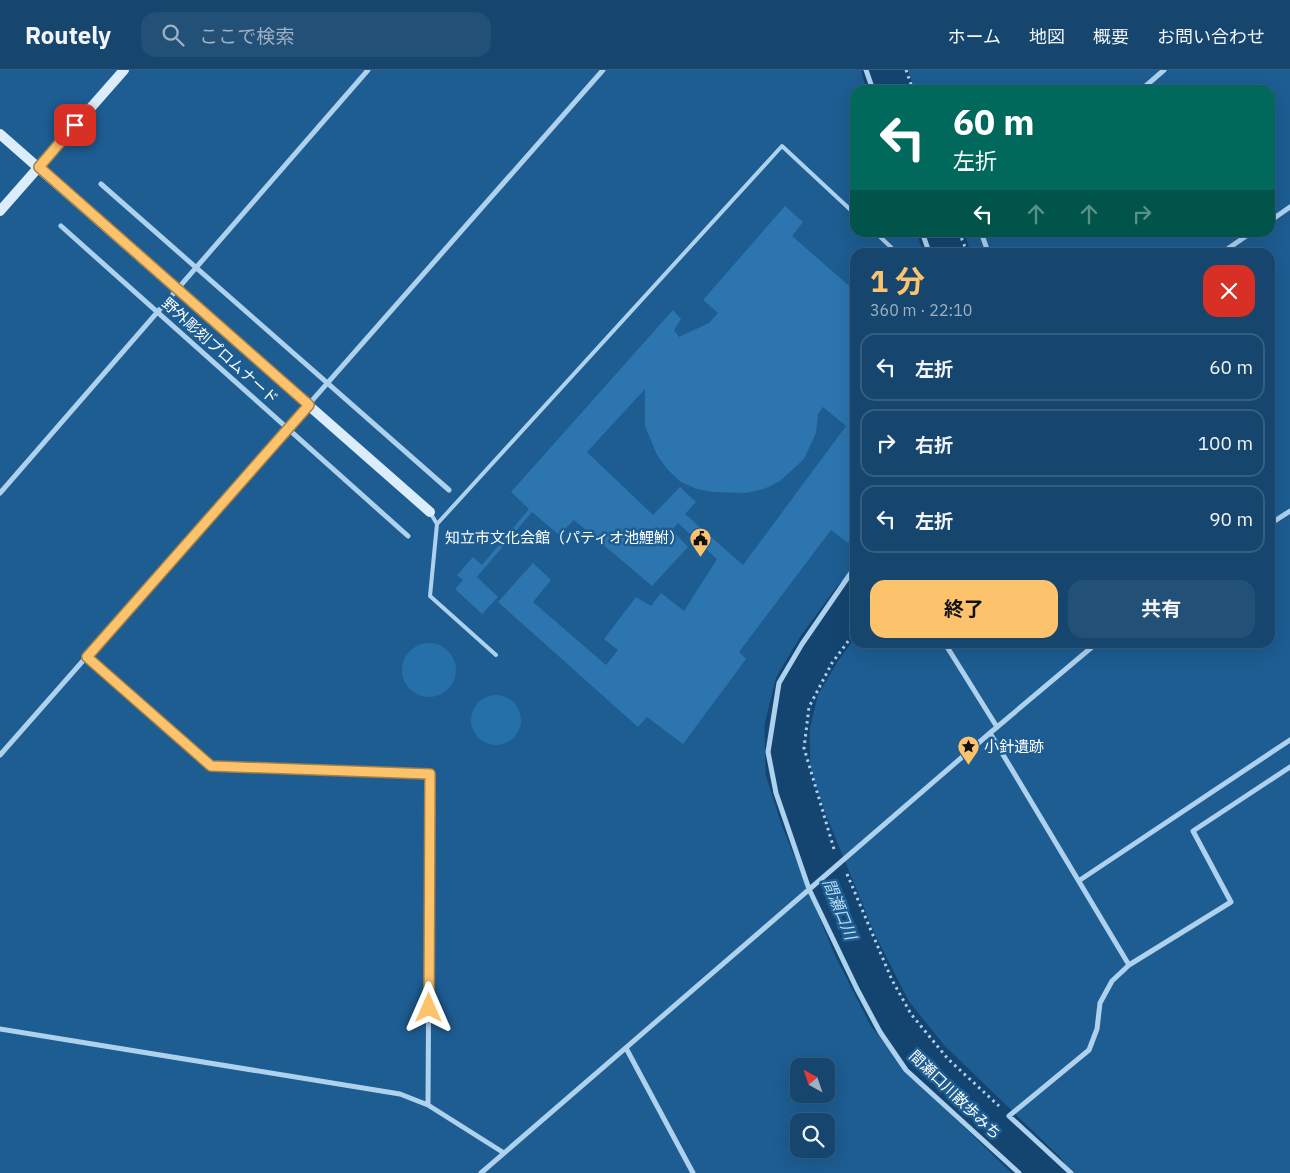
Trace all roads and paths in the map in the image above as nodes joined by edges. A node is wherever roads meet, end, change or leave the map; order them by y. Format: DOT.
graph roads {
  1 [pos="124,70"];
  2 [pos="368,70"];
  3 [pos="603,70"];
  4 [pos="866,70"];
  5 [pos="906,70"];
  6 [pos="1164,70"];
  7 [pos="871,85"];
  8 [pos="911,85"];
  9 [pos="1147,85"];
  10 [pos="0,134"];
  11 [pos="39,167"];
  12 [pos="101,184"];
  13 [pos="1290,207"];
  14 [pos="850,209"];
  15 [pos="0,211"];
  16 [pos="1275,218"];
  17 [pos="61,226"];
  18 [pos="880,237"];
  19 [pos="1244,237"];
  20 [pos="892,248"];
  21 [pos="1228,248"];
  22 [pos="197,268"];
  23 [pos="178,290"];
  24 [pos="158,313"];
  25 [pos="328,383"];
  26 [pos="309,405"];
  27 [pos="288,428"];
  28 [pos="449,490"];
  29 [pos="0,493"];
  30 [pos="1290,511"];
  31 [pos="430,512"];
  32 [pos="1275,521"];
  33 [pos="437,524"];
  34 [pos="408,536"];
  35 [pos="850,574"];
  36 [pos="850,639"];
  37 [pos="948,648"];
  38 [pos="1091,648"];
  39 [pos="496,655"];
  40 [pos="87,657"];
  41 [pos="998,727"];
  42 [pos="990,733"];
  43 [pos="1290,740"];
  44 [pos="0,755"];
  45 [pos="1290,767"];
  46 [pos="842,862"];
  47 [pos="1080,880"];
  48 [pos="810,889"];
  49 [pos="1129,965"];
  50 [pos="0,1029"];
  51 [pos="626,1048"];
  52 [pos="428,1105"];
  53 [pos="1009,1116"];
  54 [pos="504,1153"];
  55 [pos="481,1173"];
  56 [pos="693,1173"];
  57 [pos="1019,1173"];
  58 [pos="1071,1173"];
  1 -- 11 [label="street"];
  2 -- 22 [label="street"];
  3 -- 25 [label="street"];
  4 -- 7 [label="street"];
  5 -- 8 [label="path"];
  6 -- 9 [label="street"];
  10 -- 11 [label="street"];
  11 -- 15 [label="street"];
  11 -- 23 [label="street"];
  12 -- 22 [label="street"];
  13 -- 16 [label="street"];
  14 -- 33 [label="lane"];
  17 -- 24 [label="street, 野外彫刻プロムナード"];
  18 -- 20 [label="lane"];
  19 -- 21 [label="street"];
  22 -- 23 [label="street"];
  22 -- 25 [label="street"];
  23 -- 24 [label="street"];
  23 -- 26 [label="street"];
  24 -- 27 [label="street, 野外彫刻プロムナード"];
  24 -- 29 [label="street"];
  25 -- 26 [label="street"];
  25 -- 28 [label="street"];
  26 -- 27 [label="street"];
  26 -- 31 [label="street"];
  27 -- 34 [label="street, 野外彫刻プロムナード"];
  27 -- 40 [label="street"];
  30 -- 32 [label="street"];
  31 -- 33 [label="lane"];
  33 -- 39 [label="lane"];
  35 -- 48 [label="street, 間瀬口川散歩みち"];
  36 -- 46 [label="path"];
  37 -- 41 [label="street"];
  38 -- 41 [label="street"];
  40 -- 44 [label="street"];
  40 -- 52 [label="street"];
  41 -- 42 [label="street"];
  42 -- 46 [label="street"];
  42 -- 47 [label="street"];
  43 -- 47 [label="street"];
  45 -- 49 [label="street"];
  46 -- 48 [label="street"];
  46 -- 53 [label="path"];
  47 -- 49 [label="street"];
  48 -- 51 [label="street"];
  48 -- 57 [label="street, 間瀬口川散歩みち"];
  49 -- 53 [label="street"];
  50 -- 52 [label="street"];
  51 -- 54 [label="street"];
  51 -- 56 [label="street"];
  52 -- 54 [label="street"];
  53 -- 58 [label="street"];
  54 -- 55 [label="street"];
}
